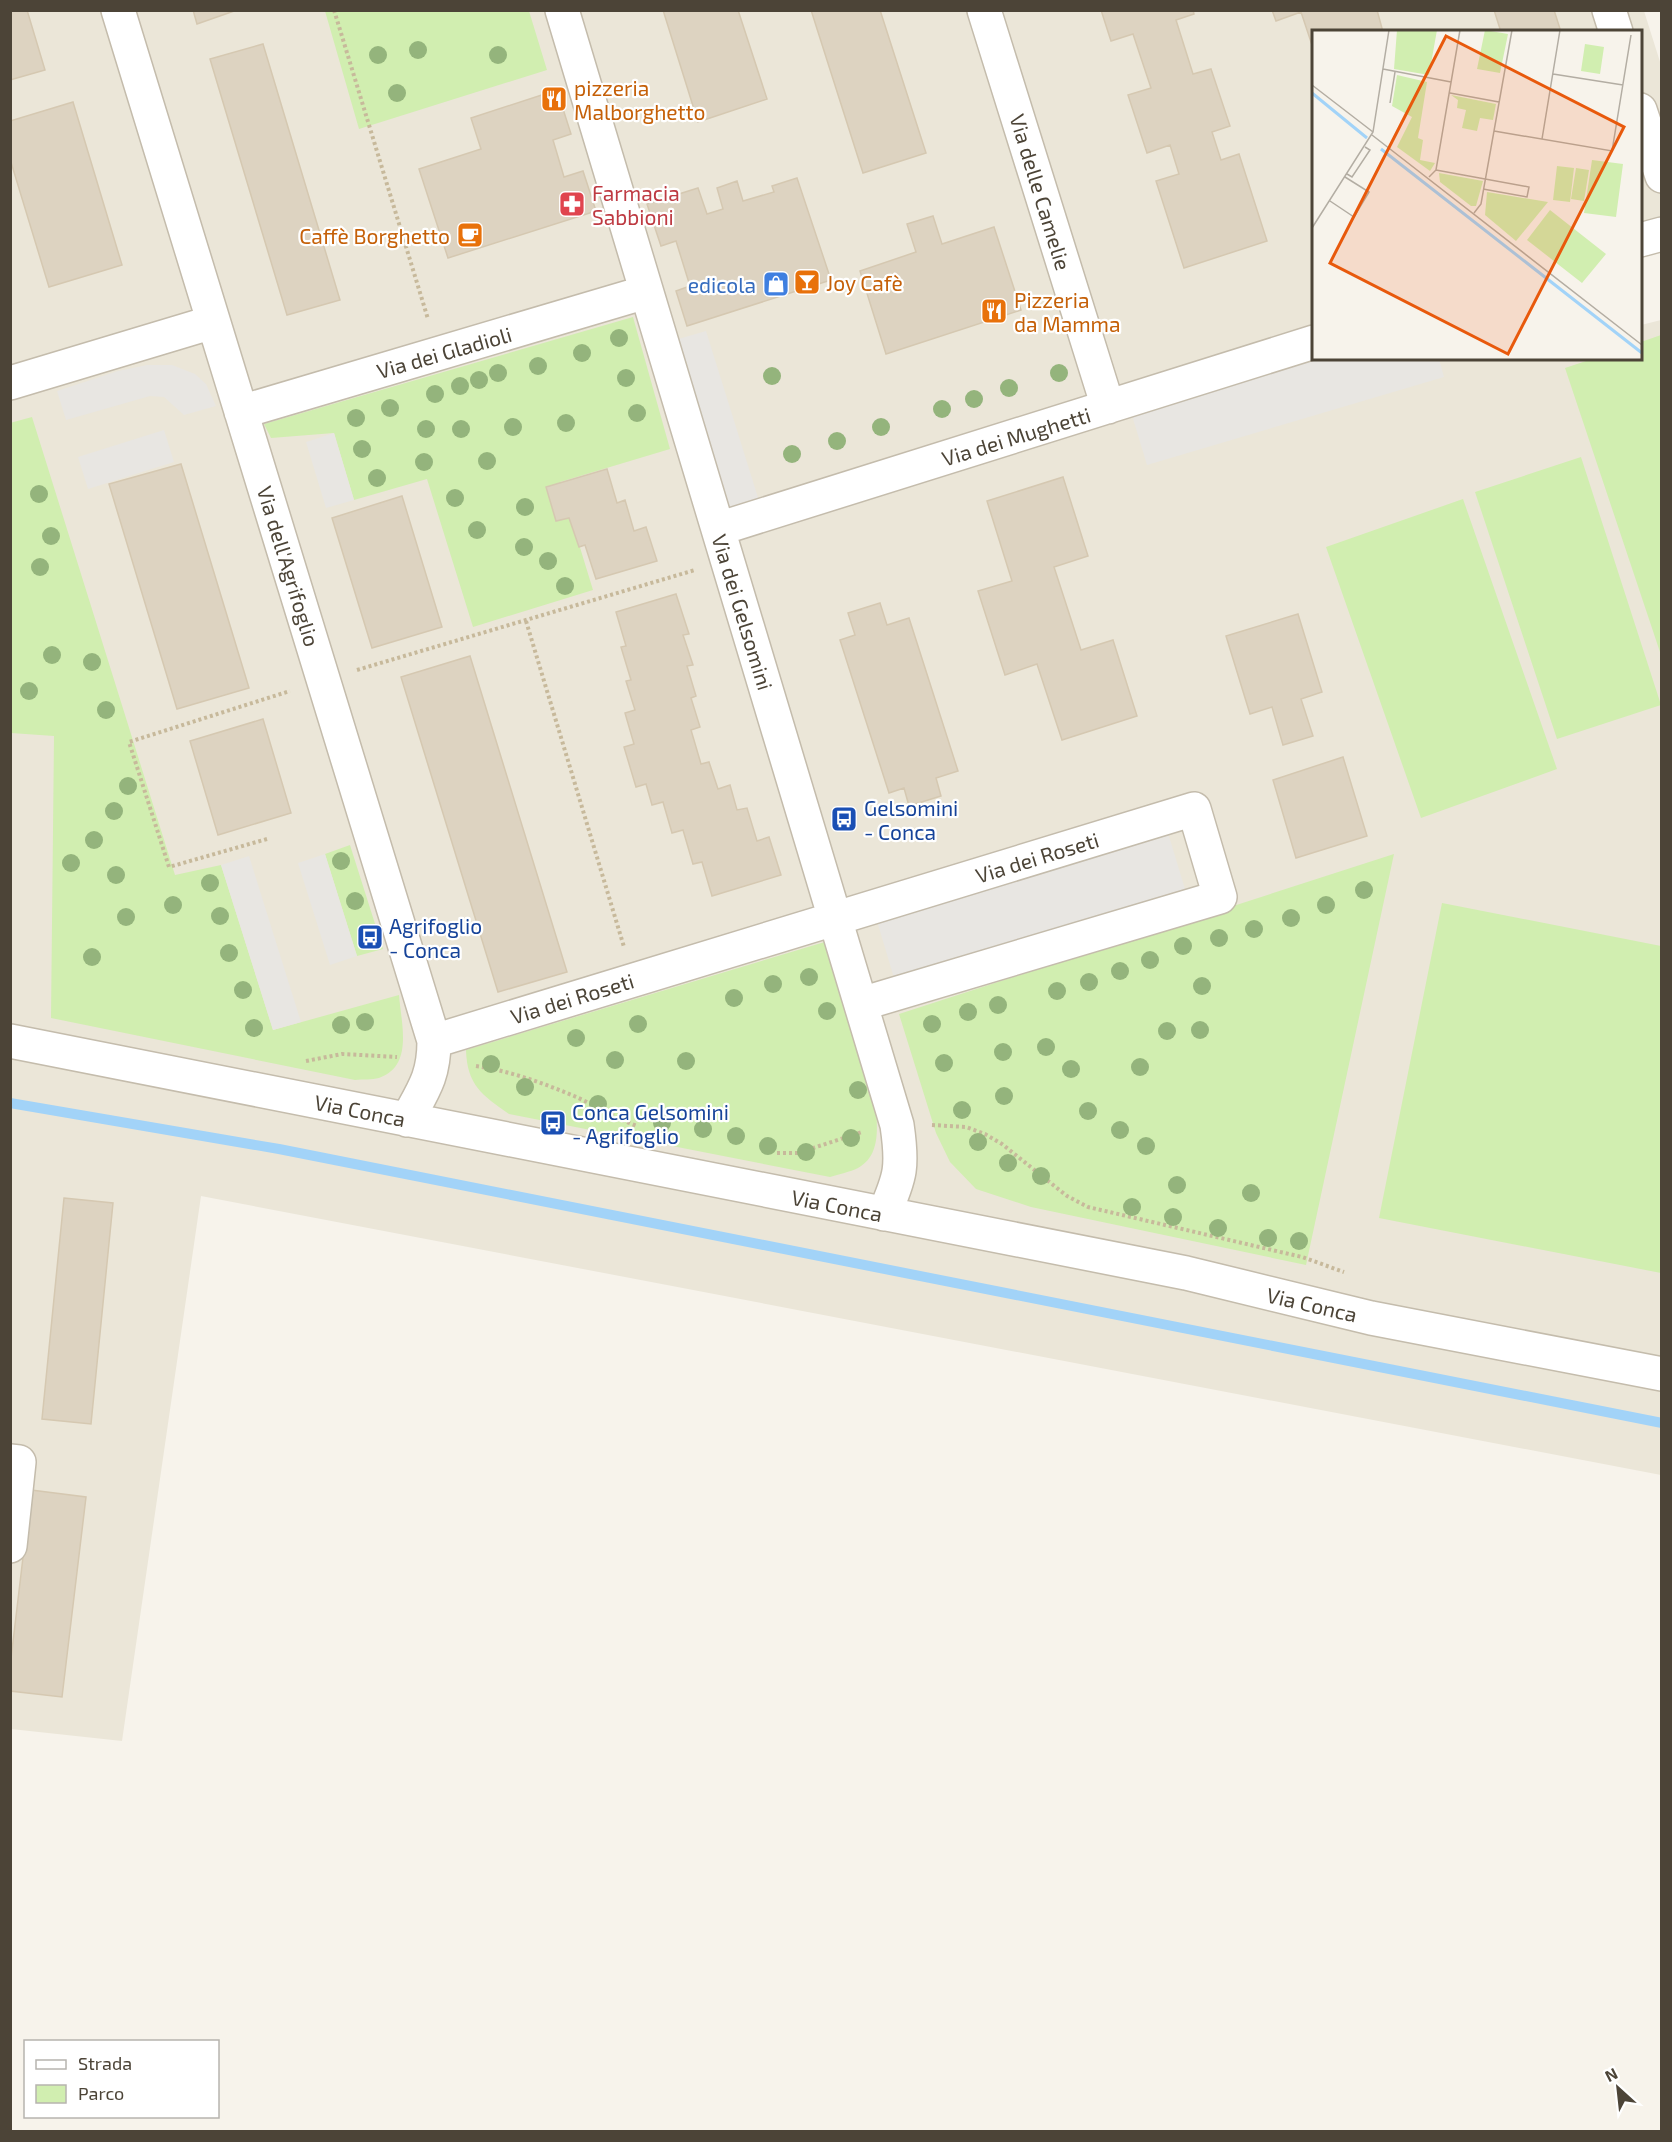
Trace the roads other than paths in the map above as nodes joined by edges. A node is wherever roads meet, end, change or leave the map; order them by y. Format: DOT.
graph roads {
  1 [pos="118,10"];
  2 [pos="562,10"];
  3 [pos="984,10"];
  4 [pos="1609,10"];
  5 [pos="1615,30"];
  6 [pos="1642,113"];
  7 [pos="1662,176"];
  8 [pos="1662,234"];
  9 [pos="1642,240"];
  10 [pos="646,292"];
  11 [pos="213,322"];
  12 [pos="1312,343"];
  13 [pos="10,383"];
  14 [pos="1108,407"];
  15 [pos="241,412"];
  16 [pos="718,529"];
  17 [pos="835,917"];
  18 [pos="861,1004"];
  19 [pos="10,1041"];
  20 [pos="434,1051"];
  21 [pos="407,1120"];
  22 [pos="884,1214"];
  23 [pos="1662,1374"];
  24 [pos="10,1461"];
  25 [pos="10,1546"];
  1 -- 11 [label="street, Via dell'Agrifoglio"];
  2 -- 10 [label="street, Via dei Gelsomini"];
  3 -- 14 [label="street, Via delle Camelie"];
  4 -- 5 [label="street"];
  6 -- 7 [label="street"];
  8 -- 9 [label="street"];
  10 -- 15 [label="street, Via dei Gladioli"];
  10 -- 16 [label="street, Via dei Gelsomini"];
  11 -- 13 [label="street"];
  11 -- 15 [label="street, Via dell'Agrifoglio"];
  12 -- 14 [label="street, Via dei Mughetti"];
  14 -- 16 [label="street, Via dei Mughetti"];
  15 -- 20 [label="street, Via dell'Agrifoglio"];
  16 -- 17 [label="street, Via dei Gelsomini"];
  17 -- 18 [label="street, Via dei Gelsomini"];
  17 -- 18 [label="street, Via dei Roseti"];
  17 -- 20 [label="street, Via dei Roseti"];
  18 -- 22 [label="street, Via dei Gelsomini"];
  19 -- 21 [label="street, Via Conca"];
  20 -- 21 [label="street"];
  21 -- 22 [label="street, Via Conca"];
  22 -- 23 [label="street, Via Conca"];
  24 -- 25 [label="street"];
}
